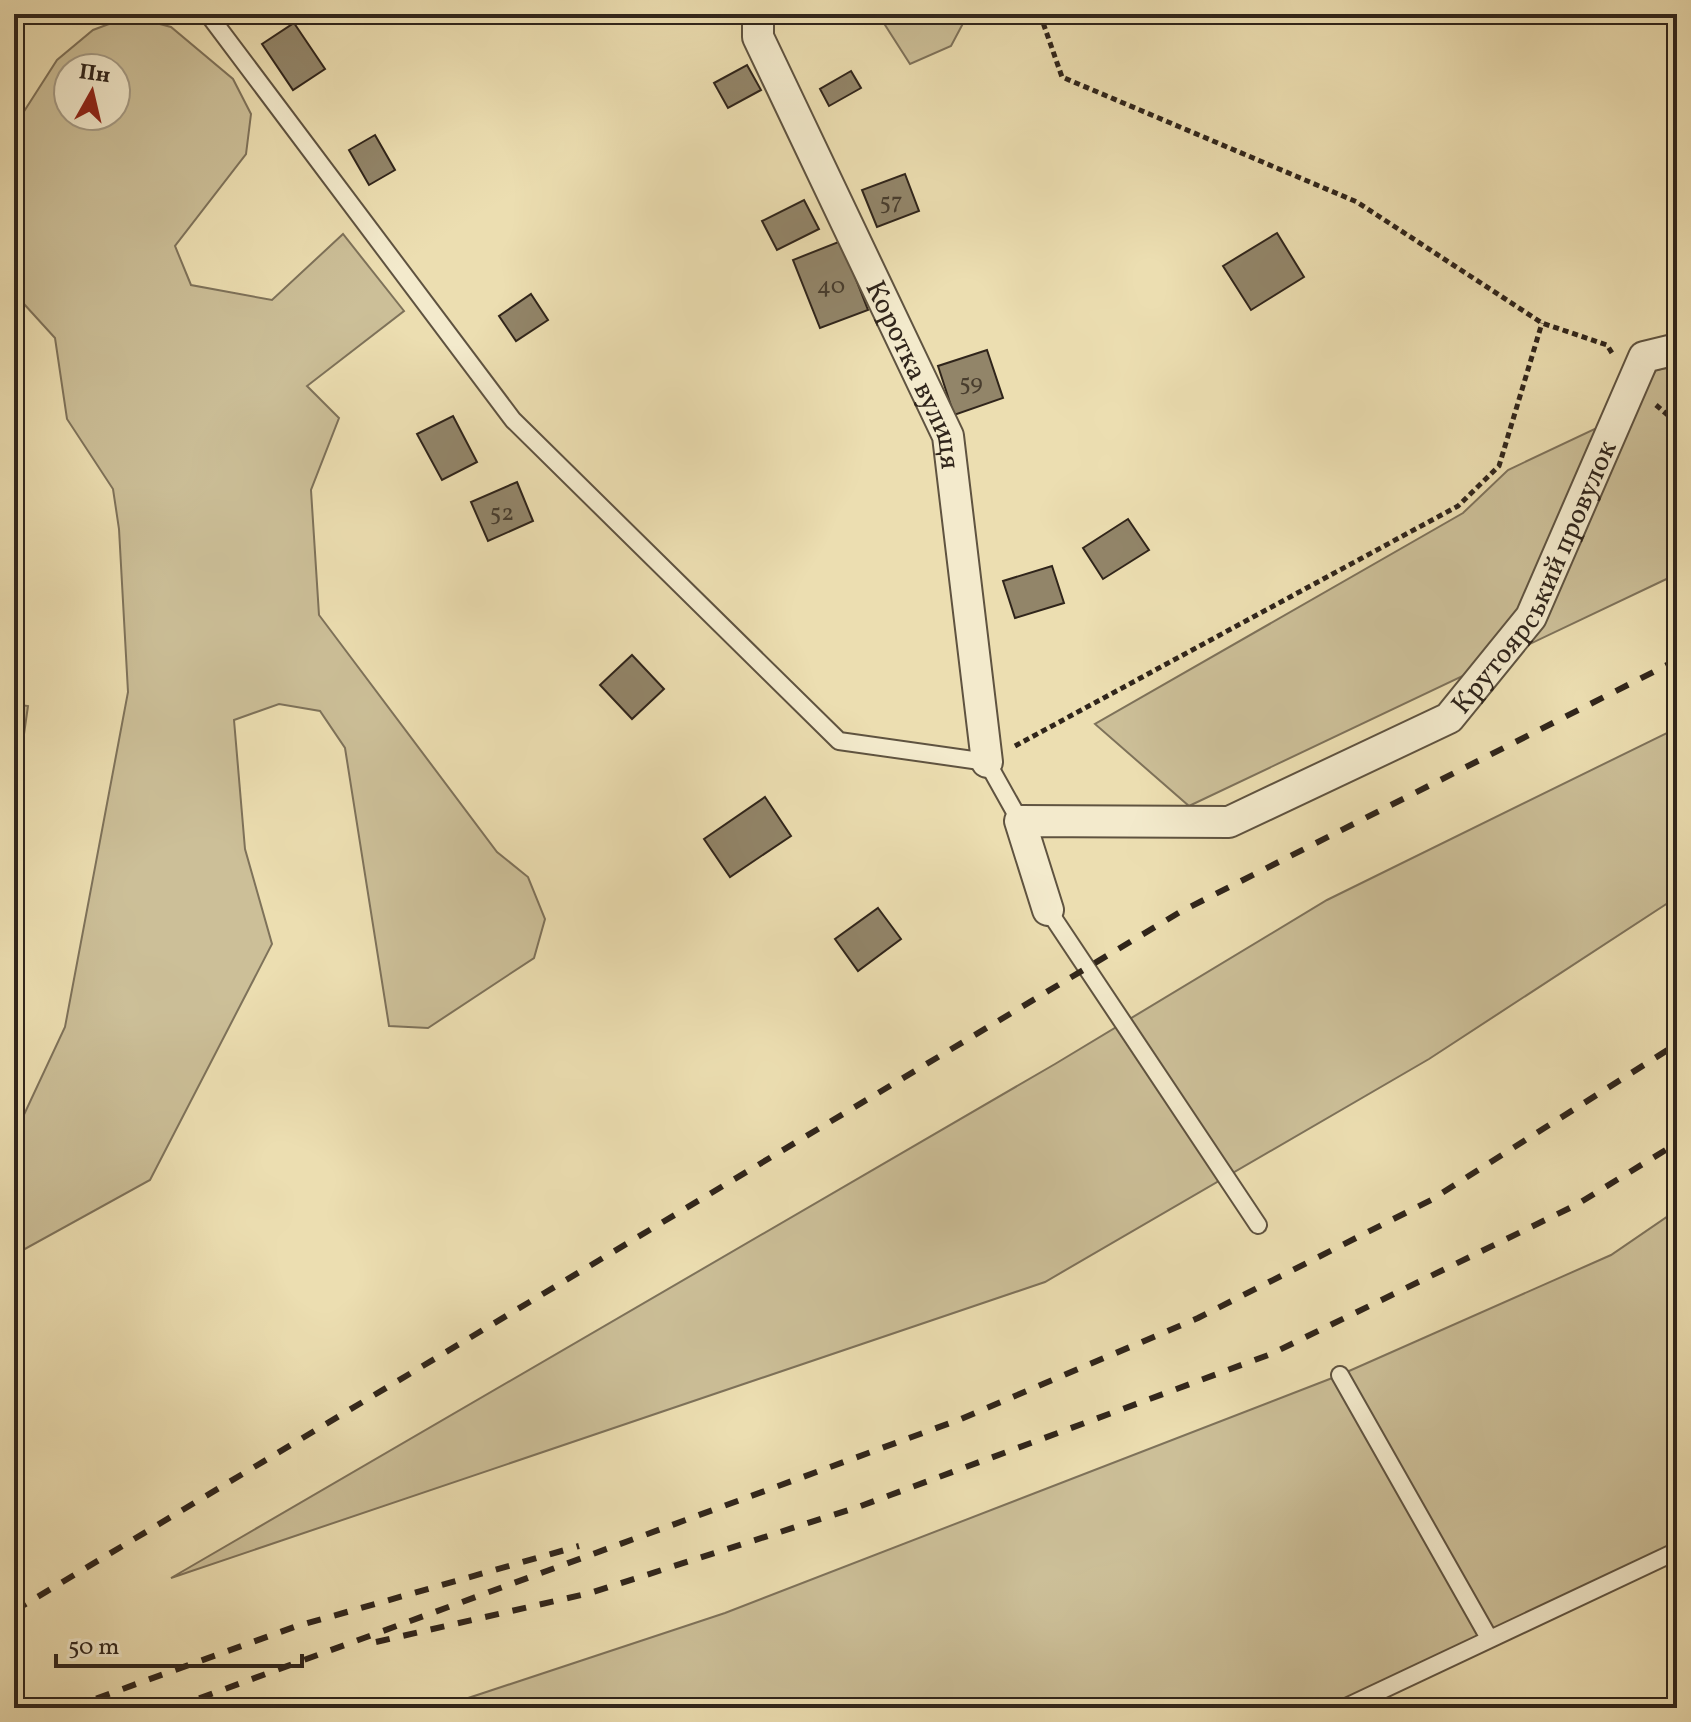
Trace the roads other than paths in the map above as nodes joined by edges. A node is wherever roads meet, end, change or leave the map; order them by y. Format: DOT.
graph roads {
  1 [pos="208,14"];
  2 [pos="758,14"];
  3 [pos="1677,349"];
  4 [pos="987,762"];
  5 [pos="1020,821"];
  6 [pos="1048,910"];
  7 [pos="1258,1225"];
  8 [pos="1340,1375"];
  9 [pos="1677,1551"];
  10 [pos="1489,1638"];
  11 [pos="1344,1708"];
  1 -- 4 [label="lane"];
  2 -- 4 [label="street, Коротка вулиця"];
  3 -- 5 [label="street, Крутоярський провулок"];
  4 -- 5 [label="lane"];
  5 -- 6 [label="street"];
  6 -- 7 [label="lane"];
  8 -- 10 [label="lane"];
  9 -- 10 [label="lane"];
  10 -- 11 [label="lane"];
}
